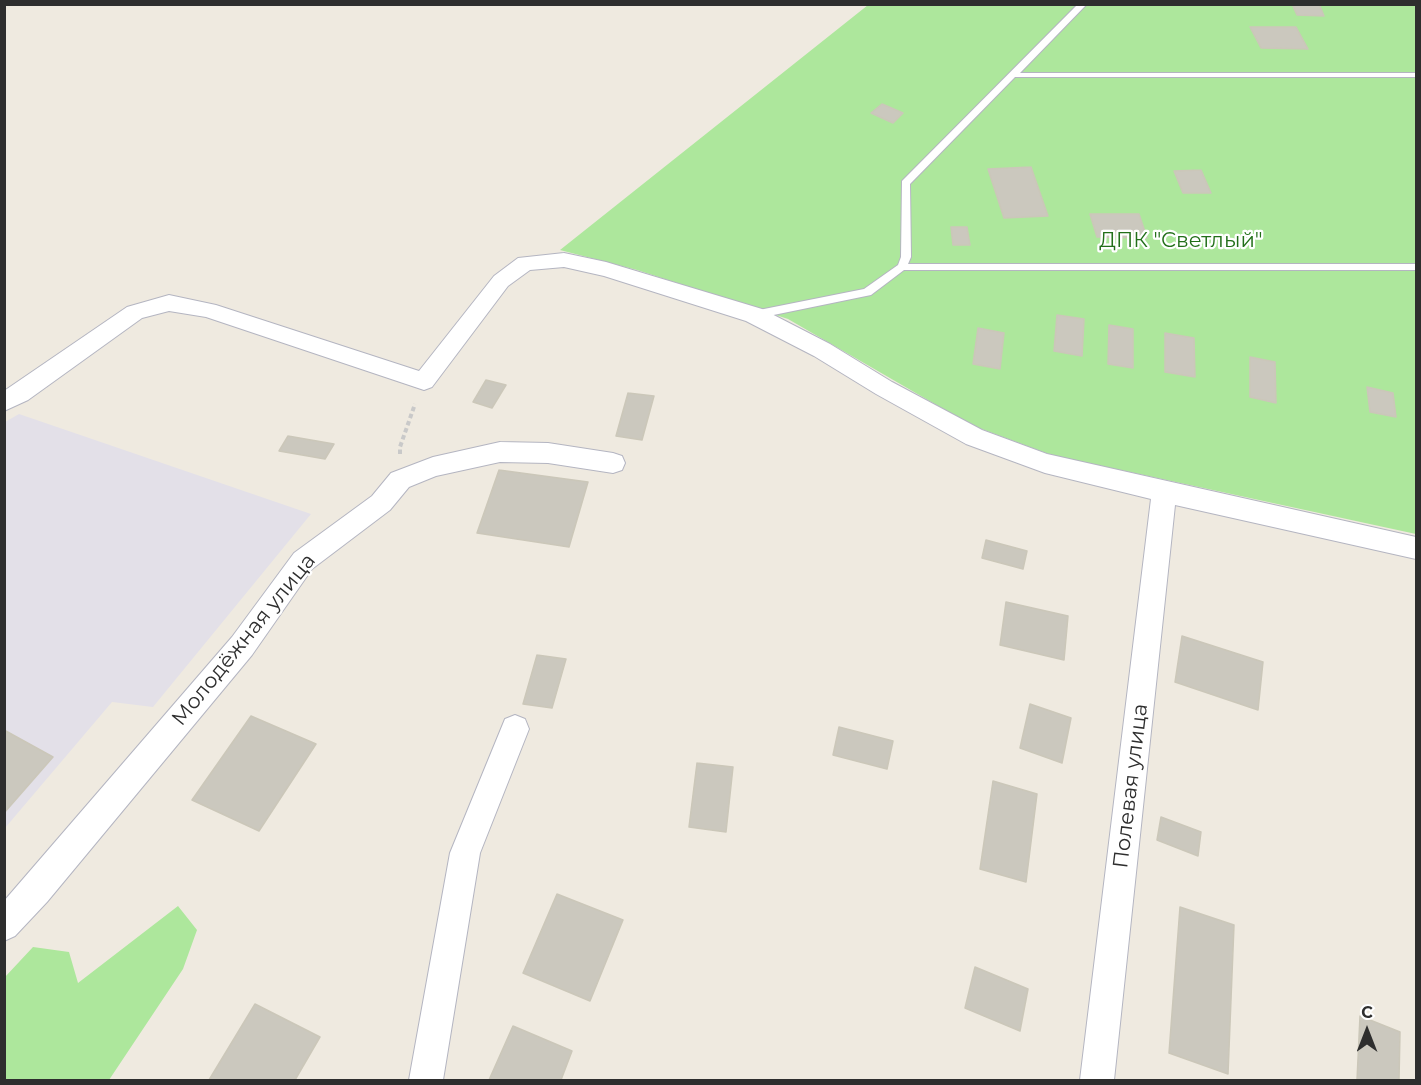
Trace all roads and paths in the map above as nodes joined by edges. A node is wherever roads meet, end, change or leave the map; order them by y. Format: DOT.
graph roads {
  1 [pos="1083,4"];
  2 [pos="1012,75"];
  3 [pos="1416,75"];
  4 [pos="902,267"];
  5 [pos="1416,267"];
  6 [pos="754,315"];
  7 [pos="424,381"];
  8 [pos="4,402"];
  9 [pos="613,463"];
  10 [pos="400,480"];
  11 [pos="1164,492"];
  12 [pos="1416,548"];
  13 [pos="515,729"];
  14 [pos="4,925"];
  15 [pos="426,1080"];
  16 [pos="1097,1080"];
  1 -- 2 [label="lane"];
  2 -- 3 [label="lane"];
  2 -- 4 [label="lane"];
  4 -- 5 [label="lane"];
  4 -- 6 [label="lane"];
  6 -- 7 [label="street"];
  6 -- 11 [label="street"];
  7 -- 8 [label="street"];
  7 -- 10 [label="path"];
  9 -- 10 [label="street, Молодёжная улица"];
  10 -- 14 [label="street, Молодёжная улица"];
  11 -- 12 [label="street"];
  11 -- 16 [label="street, Полевая улица"];
  13 -- 15 [label="street"];
}
